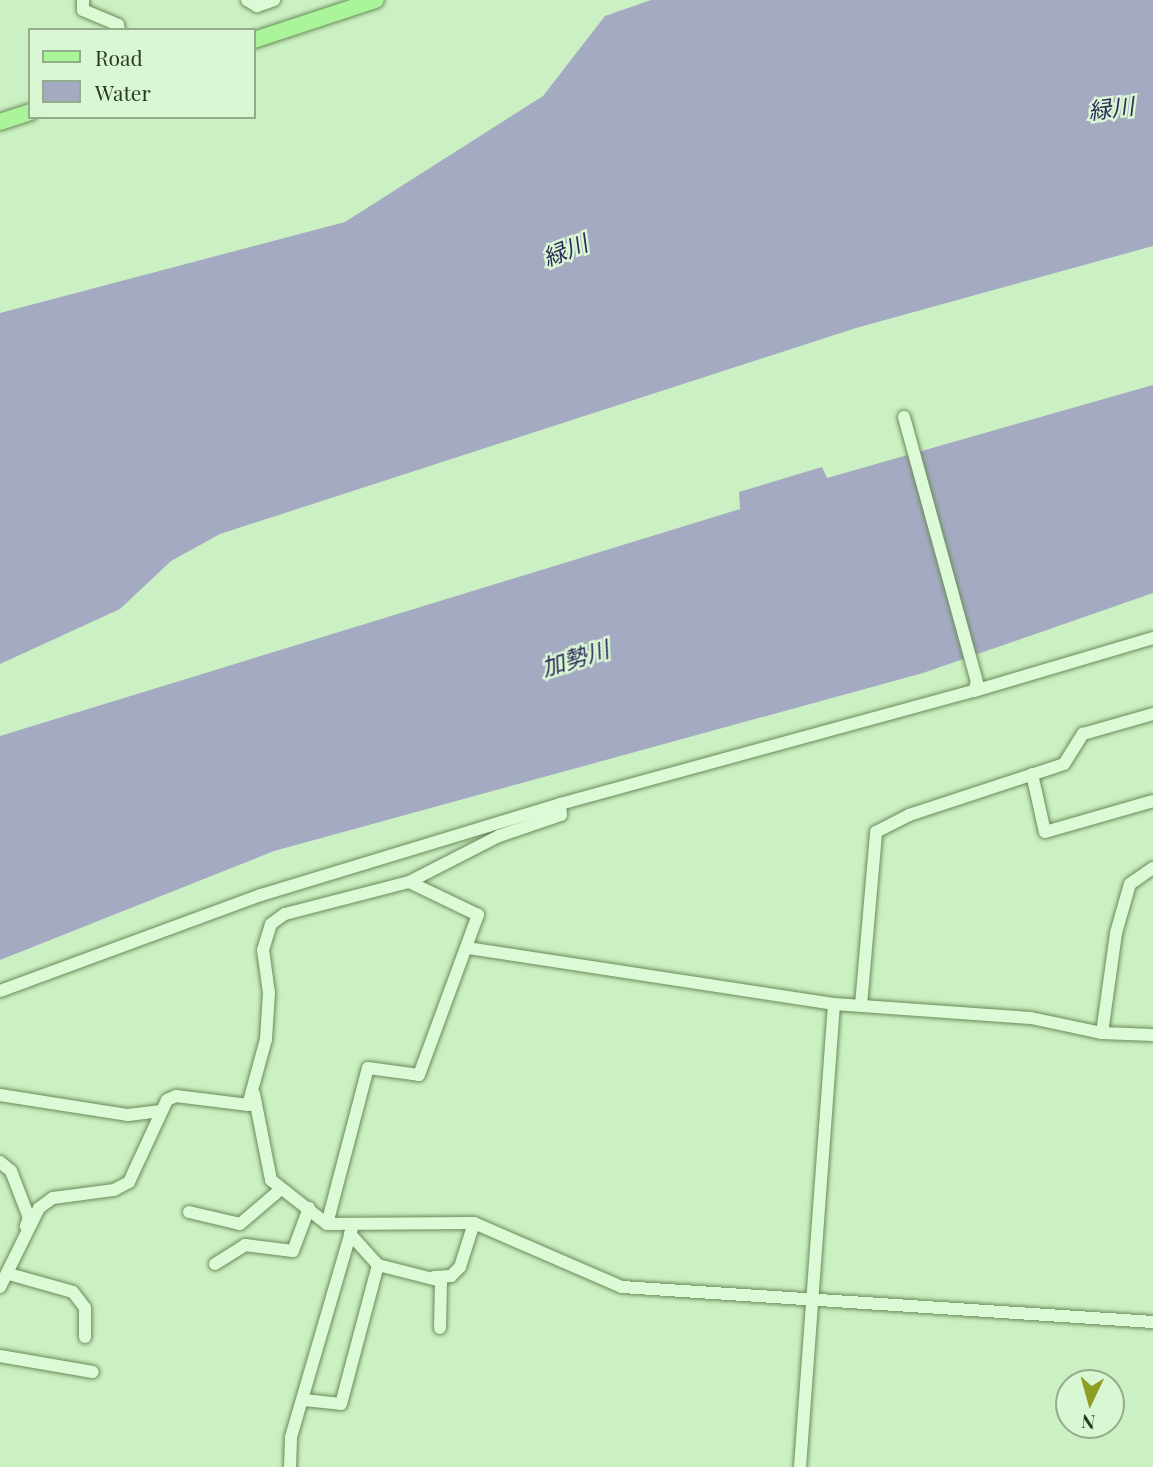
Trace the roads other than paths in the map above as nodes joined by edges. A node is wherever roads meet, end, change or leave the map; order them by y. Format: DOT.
graph roads {
  1 [pos="83,0"];
  2 [pos="247,0"];
  3 [pos="274,0"];
  4 [pos="376,0"];
  5 [pos="119,28"];
  6 [pos="256,39"];
  7 [pos="28,113"];
  8 [pos="0,122"];
  9 [pos="904,417"];
  10 [pos="1153,638"];
  11 [pos="975,686"];
  12 [pos="1153,715"];
  13 [pos="1032,774"];
  14 [pos="1153,802"];
  15 [pos="561,804"];
  16 [pos="1153,867"];
  17 [pos="409,882"];
  18 [pos="468,948"];
  19 [pos="0,991"];
  20 [pos="834,1004"];
  21 [pos="861,1005"];
  22 [pos="1102,1033"];
  23 [pos="1153,1035"];
  24 [pos="254,1094"];
  25 [pos="0,1095"];
  26 [pos="159,1111"];
  27 [pos="0,1162"];
  28 [pos="281,1190"];
  29 [pos="309,1208"];
  30 [pos="189,1212"];
  31 [pos="474,1223"];
  32 [pos="240,1224"];
  33 [pos="327,1224"];
  34 [pos="351,1229"];
  35 [pos="24,1233"];
  36 [pos="239,1248"];
  37 [pos="215,1264"];
  38 [pos="378,1265"];
  39 [pos="9,1274"];
  40 [pos="434,1277"];
  41 [pos="0,1287"];
  42 [pos="811,1300"];
  43 [pos="1153,1322"];
  44 [pos="440,1328"];
  45 [pos="85,1337"];
  46 [pos="0,1356"];
  47 [pos="93,1372"];
  48 [pos="304,1400"];
  49 [pos="290,1467"];
  50 [pos="800,1467"];
  1 -- 5 [label="street"];
  2 -- 3 [label="street"];
  4 -- 6 [label="main road"];
  7 -- 8 [label="main road"];
  9 -- 11 [label="street"];
  10 -- 11 [label="street"];
  11 -- 15 [label="street"];
  12 -- 13 [label="street"];
  13 -- 14 [label="street"];
  13 -- 21 [label="street"];
  15 -- 17 [label="street"];
  15 -- 19 [label="street"];
  16 -- 22 [label="street"];
  17 -- 18 [label="street"];
  17 -- 24 [label="street"];
  18 -- 20 [label="street"];
  18 -- 33 [label="street"];
  20 -- 21 [label="street"];
  20 -- 42 [label="street"];
  21 -- 22 [label="street"];
  22 -- 23 [label="street"];
  24 -- 26 [label="street"];
  24 -- 28 [label="street"];
  25 -- 26 [label="street"];
  26 -- 35 [label="street"];
  27 -- 35 [label="street"];
  28 -- 29 [label="street"];
  28 -- 32 [label="street"];
  29 -- 33 [label="street"];
  29 -- 36 [label="street"];
  30 -- 32 [label="street"];
  31 -- 34 [label="street"];
  31 -- 40 [label="street"];
  31 -- 42 [label="street"];
  32 -- 36 [label="street"];
  33 -- 34 [label="street"];
  34 -- 38 [label="street"];
  34 -- 48 [label="street"];
  35 -- 39 [label="street"];
  36 -- 37 [label="street"];
  38 -- 40 [label="street"];
  38 -- 48 [label="street"];
  39 -- 41 [label="street"];
  39 -- 45 [label="street"];
  40 -- 44 [label="street"];
  42 -- 43 [label="street"];
  42 -- 50 [label="street"];
  46 -- 47 [label="street"];
  48 -- 49 [label="street"];
}
